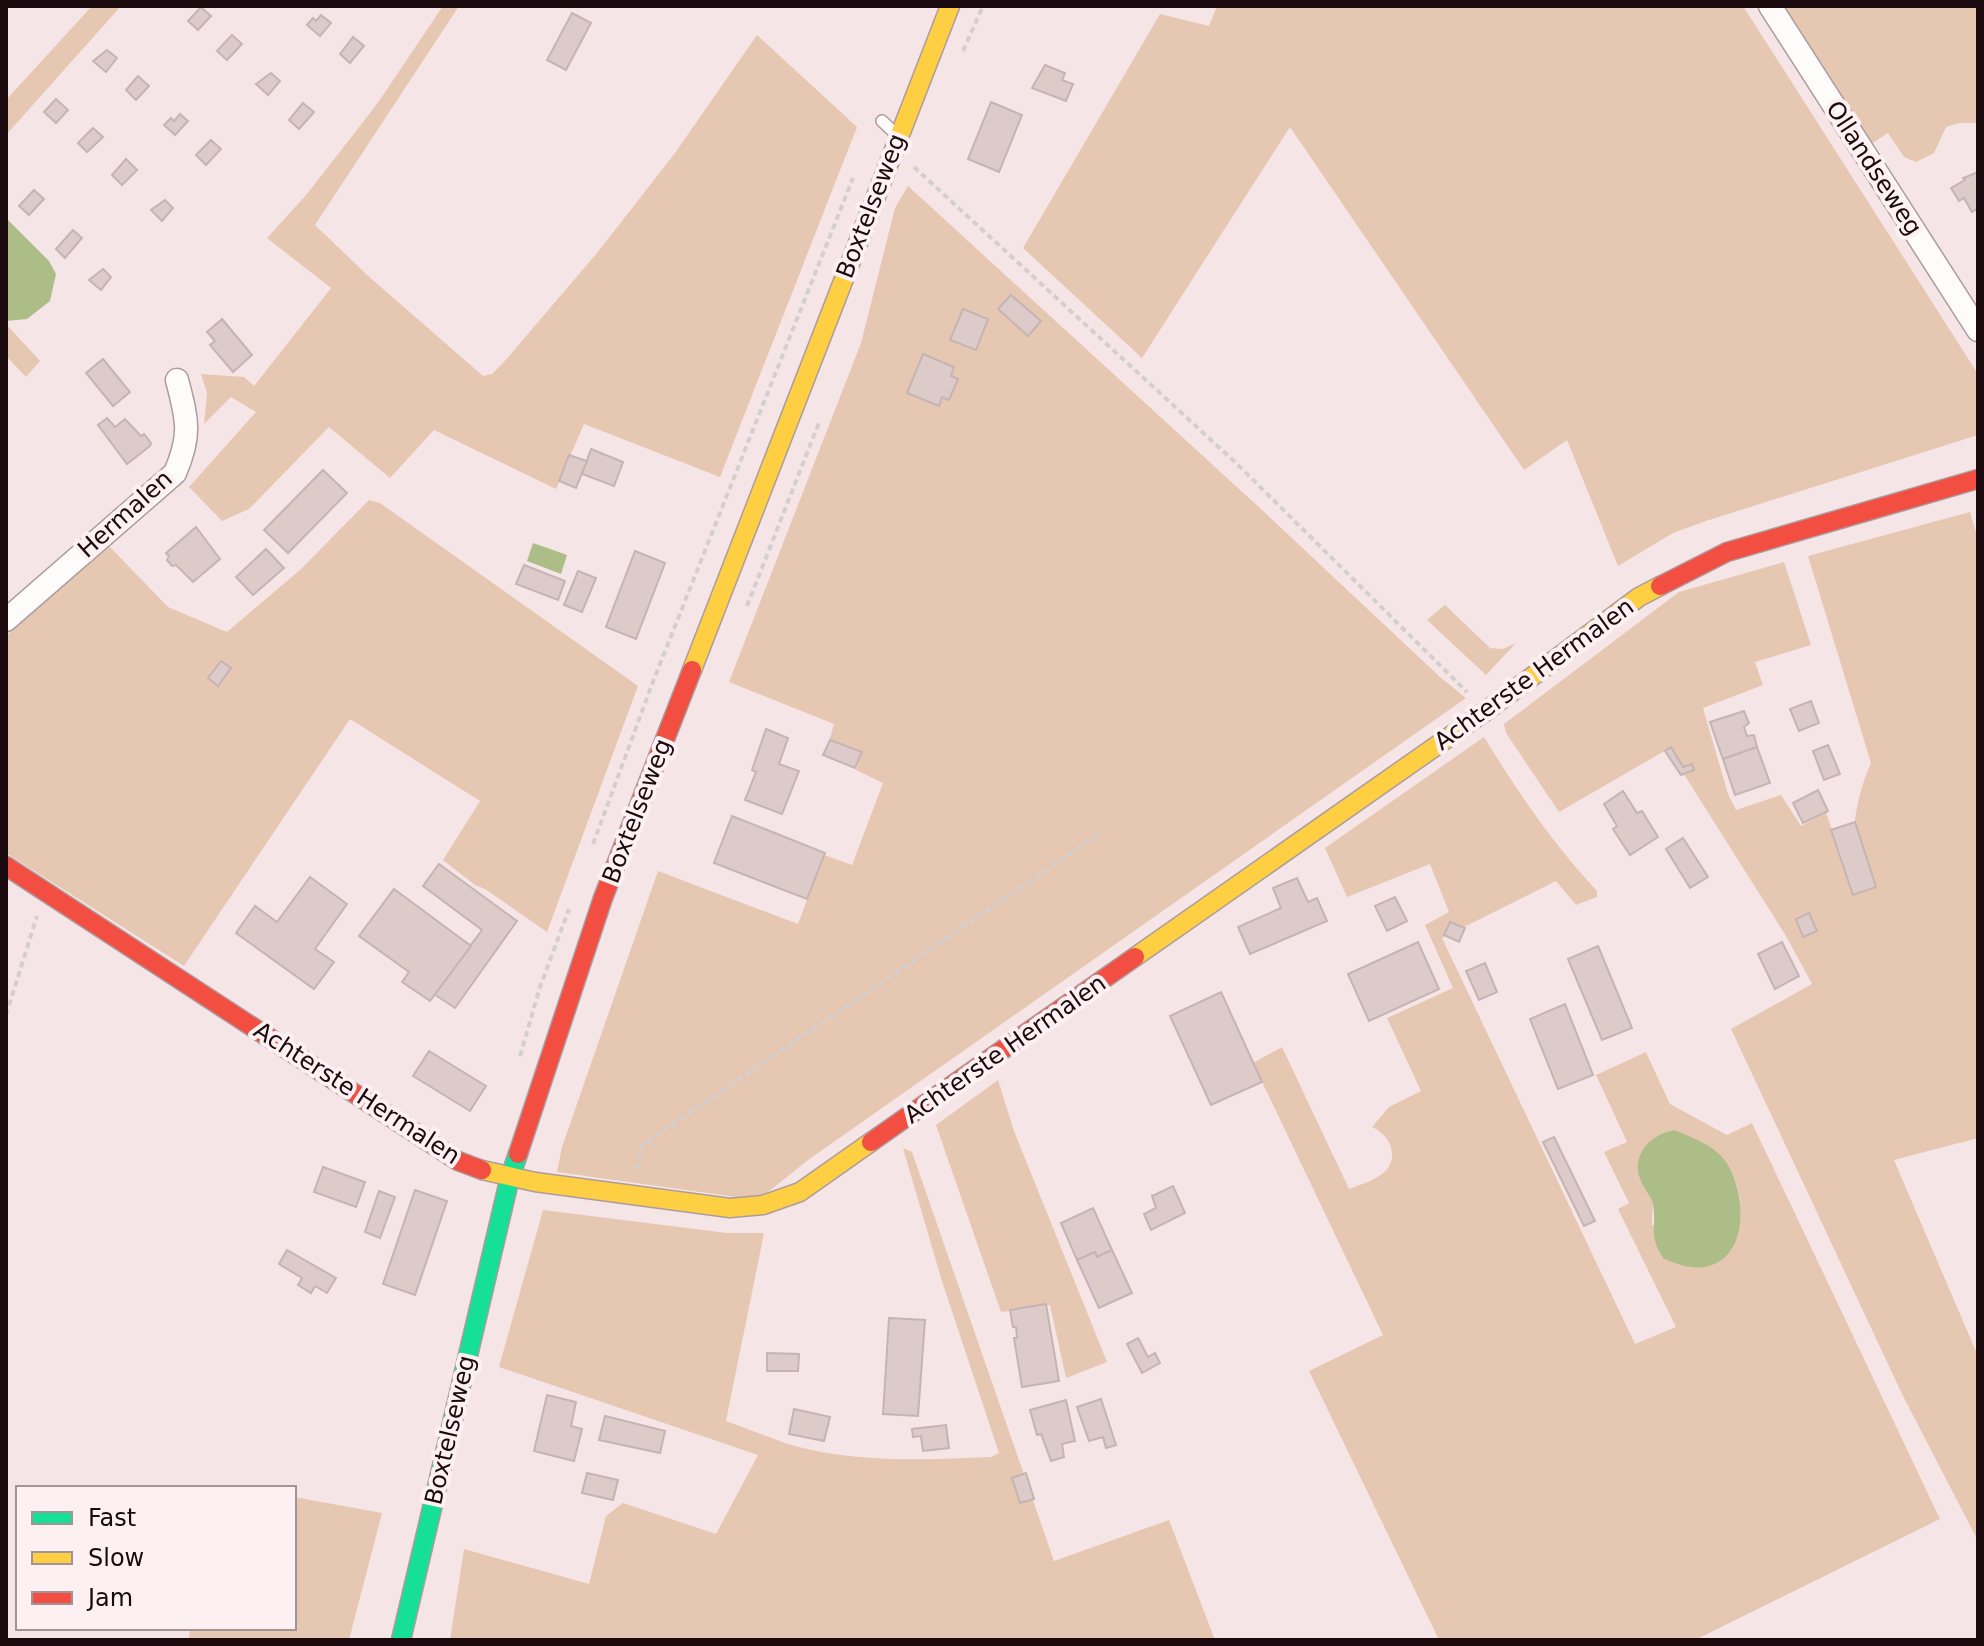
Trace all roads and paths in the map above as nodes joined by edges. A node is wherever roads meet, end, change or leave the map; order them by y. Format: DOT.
graph roads {
  1 [pos="950,6"];
  2 [pos="1770,6"];
  3 [pos="882,121"];
  4 [pos="898,136"];
  5 [pos="908,162"];
  6 [pos="1978,330"];
  7 [pos="177,380"];
  8 [pos="1978,479"];
  9 [pos="6,620"];
  10 [pos="1486,711"];
  11 [pos="1099,834"];
  12 [pos="6,866"];
  13 [pos="45,890"];
  14 [pos="6,1015"];
  15 [pos="510,1177"];
  16 [pos="634,1195"];
  17 [pos="401,1640"];
  1 -- 4 [label="street, Boxtelseweg"];
  2 -- 6 [label="street, Ollandseweg"];
  3 -- 4 [label="lane"];
  4 -- 15 [label="street, Boxtelseweg"];
  5 -- 10 [label="path"];
  7 -- 9 [label="street, Hermalen"];
  8 -- 10 [label="street, Achterste Hermalen"];
  10 -- 16 [label="street, Achterste Hermalen"];
  11 -- 16 [label="path"];
  12 -- 13 [label="street, Achterste Hermalen"];
  13 -- 14 [label="path"];
  13 -- 15 [label="street, Achterste Hermalen"];
  15 -- 16 [label="street, Achterste Hermalen"];
  15 -- 17 [label="street, Boxtelseweg"];
}
